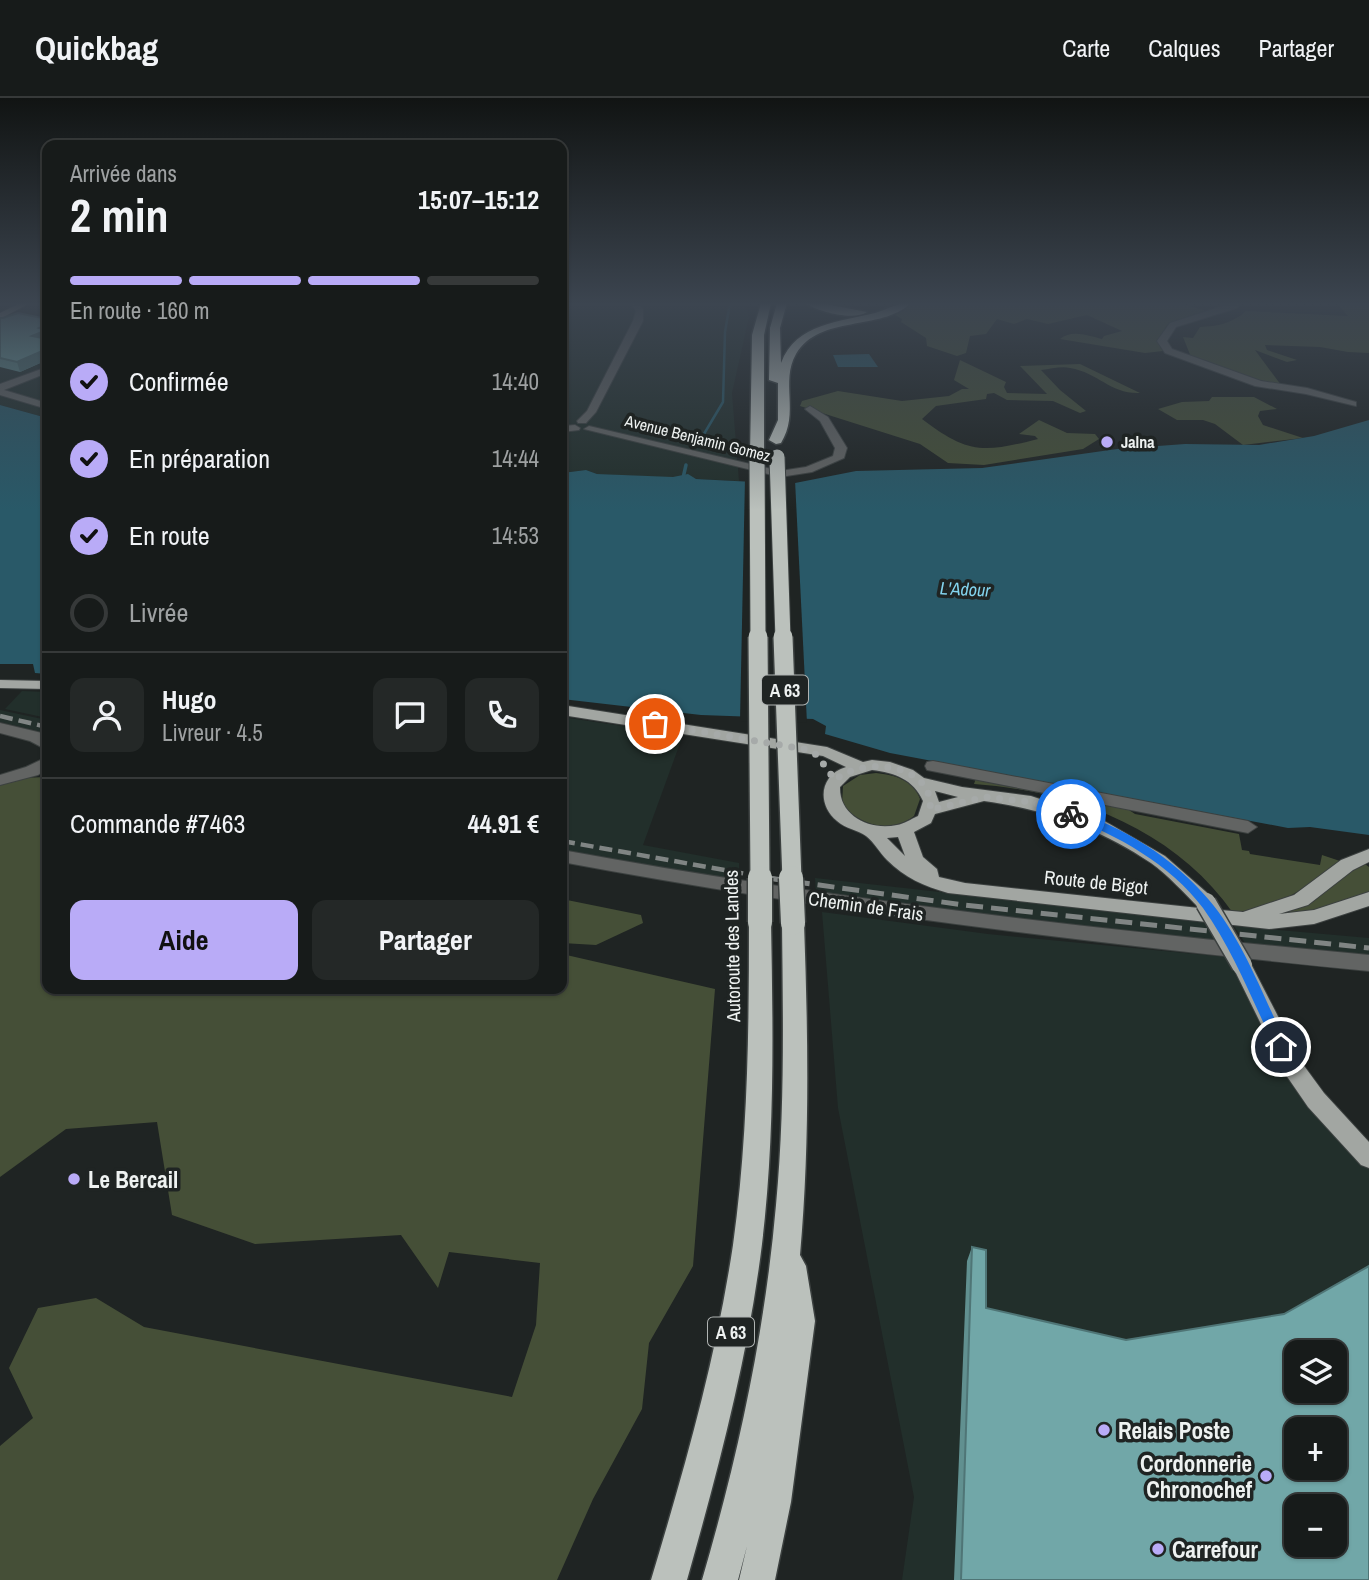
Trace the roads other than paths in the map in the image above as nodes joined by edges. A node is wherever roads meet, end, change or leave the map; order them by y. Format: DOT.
graph roads {
  1 [pos="42,372"];
  2 [pos="611,372"];
  3 [pos="755,372"];
  4 [pos="757,372"];
  5 [pos="775,372"];
  6 [pos="785,372"];
  7 [pos="1226,372"];
  8 [pos="0,390"];
  9 [pos="757,400"];
  10 [pos="42,404"];
  11 [pos="1352,404"];
  12 [pos="810,409"];
  13 [pos="585,423"];
  14 [pos="567,427"];
  15 [pos="777,448"];
  16 [pos="0,684"];
  17 [pos="42,685"];
  18 [pos="567,711"];
  19 [pos="0,728"];
  20 [pos="42,741"];
  21 [pos="804,749"];
  22 [pos="42,763"];
  23 [pos="933,766"];
  24 [pos="859,767"];
  25 [pos="0,780"];
  26 [pos="835,780"];
  27 [pos="920,782"];
  28 [pos="985,797"];
  29 [pos="930,810"];
  30 [pos="1248,827"];
  31 [pos="872,831"];
  32 [pos="905,831"];
  33 [pos="1369,855"];
  34 [pos="567,857"];
  35 [pos="944,886"];
  36 [pos="1369,899"];
  37 [pos="1244,918"];
  38 [pos="1369,963"];
  39 [pos="1369,1158"];
  40 [pos="788,1240"];
  41 [pos="668,1580"];
  42 [pos="720,1580"];
  43 [pos="757,1580"];
  1 -- 8 [label="street"];
  2 -- 13 [label="street"];
  3 -- 9 [label="highway"];
  4 -- 9 [label="highway, Autoroute des Landes / A 63"];
  5 -- 15 [label="highway, A 63"];
  6 -- 15 [label="highway"];
  7 -- 11 [label="street"];
  8 -- 10 [label="street"];
  9 -- 41 [label="highway, Autoroute des Landes / A 63, bridge"];
  12 -- 13 [label="street, Avenue Benjamin Gomez"];
  13 -- 14 [label="street, Avenue Benjamin Gomez"];
  15 -- 40 [label="highway, A 63, bridge"];
  16 -- 17 [label="main road"];
  18 -- 21 [label="main road"];
  19 -- 20 [label="street"];
  21 -- 24 [label="main road"];
  21 -- 26 [label="main road"];
  22 -- 25 [label="street"];
  23 -- 30 [label="street"];
  24 -- 26 [label="main road"];
  24 -- 27 [label="main road"];
  26 -- 31 [label="main road"];
  27 -- 28 [label="main road"];
  27 -- 29 [label="main road"];
  28 -- 29 [label="main road"];
  28 -- 39 [label="main road, bridge"];
  29 -- 32 [label="main road"];
  31 -- 32 [label="main road"];
  31 -- 35 [label="main road, Route de Bigot"];
  32 -- 35 [label="main road"];
  33 -- 37 [label="main road, Route de Bigot"];
  34 -- 38 [label="street, Chemin de Frais"];
  35 -- 37 [label="main road, Route de Bigot"];
  36 -- 37 [label="main road, Route de Bigot"];
  40 -- 42 [label="highway, A 63"];
  40 -- 43 [label="highway"];
}
